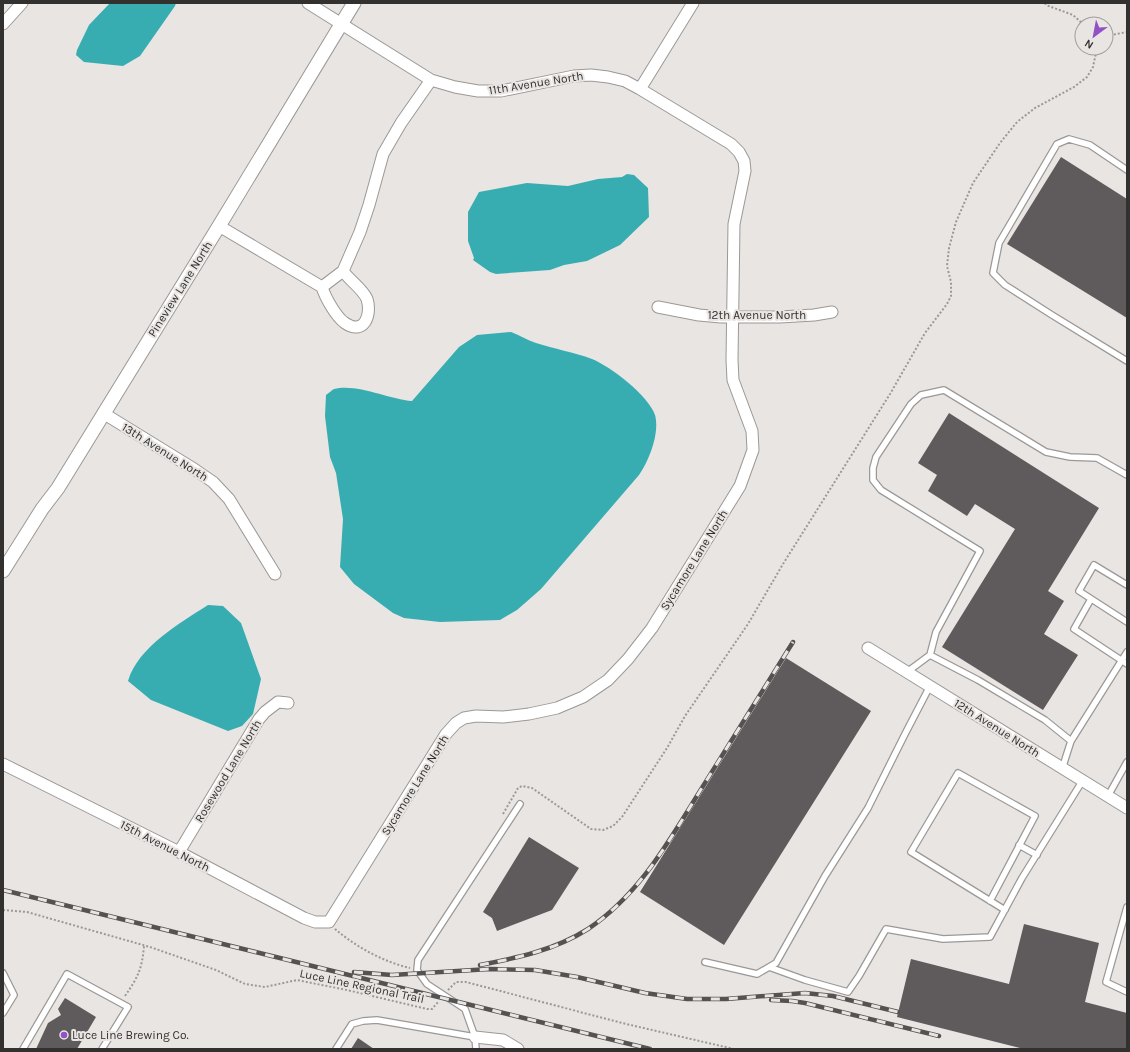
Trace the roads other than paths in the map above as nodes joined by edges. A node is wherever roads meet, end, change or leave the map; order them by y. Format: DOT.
graph roads {
  1 [pos="22,3"];
  2 [pos="308,3"];
  3 [pos="354,3"];
  4 [pos="693,3"];
  5 [pos="341,23"];
  6 [pos="3,24"];
  7 [pos="432,80"];
  8 [pos="640,89"];
  9 [pos="1127,170"];
  10 [pos="219,226"];
  11 [pos="343,271"];
  12 [pos="322,287"];
  13 [pos="658,307"];
  14 [pos="832,312"];
  15 [pos="732,317"];
  16 [pos="1127,361"];
  17 [pos="104,413"];
  18 [pos="1127,475"];
  19 [pos="3,571"];
  20 [pos="275,574"];
  21 [pos="1127,585"];
  22 [pos="1091,599"];
  23 [pos="1127,622"];
  24 [pos="868,648"];
  25 [pos="1127,652"];
  26 [pos="930,655"];
  27 [pos="1124,662"];
  28 [pos="907,672"];
  29 [pos="930,686"];
  30 [pos="288,703"];
  31 [pos="1071,741"];
  32 [pos="1127,762"];
  33 [pos="3,764"];
  34 [pos="1062,769"];
  35 [pos="1083,780"];
  36 [pos="1108,796"];
  37 [pos="520,804"];
  38 [pos="1127,808"];
  39 [pos="1019,845"];
  40 [pos="179,852"];
  41 [pos="1037,855"];
  42 [pos="990,901"];
  43 [pos="1127,908"];
  44 [pos="1005,910"];
  45 [pos="329,922"];
  46 [pos="1125,925"];
  47 [pos="705,962"];
  48 [pos="769,967"];
  49 [pos="3,973"];
  50 [pos="1127,992"];
  51 [pos="3,1013"];
  52 [pos="475,1037"];
  53 [pos="23,1049"];
  54 [pos="102,1049"];
  55 [pos="336,1049"];
  56 [pos="476,1049"];
  57 [pos="518,1049"];
  1 -- 6 [label="street"];
  2 -- 5 [label="street, 11th Avenue North"];
  3 -- 5 [label="street, Pineview Lane North"];
  4 -- 8 [label="street"];
  5 -- 7 [label="street, 11th Avenue North"];
  5 -- 10 [label="street, Pineview Lane North"];
  7 -- 8 [label="street, 11th Avenue North"];
  7 -- 11 [label="street"];
  8 -- 15 [label="street, Sycamore Lane North"];
  9 -- 16 [label="lane"];
  10 -- 12 [label="street"];
  10 -- 17 [label="street, Pineview Lane North"];
  11 -- 12 [label="street"];
  11 -- 12 [label="street"];
  13 -- 15 [label="street, 12th Avenue North"];
  14 -- 15 [label="street, 12th Avenue North"];
  15 -- 45 [label="street, Sycamore Lane North"];
  17 -- 19 [label="street, Pineview Lane North"];
  17 -- 20 [label="street, 13th Avenue North"];
  18 -- 26 [label="lane"];
  21 -- 22 [label="lane"];
  22 -- 23 [label="lane"];
  22 -- 27 [label="lane"];
  24 -- 28 [label="street, 12th Avenue North"];
  25 -- 27 [label="lane"];
  26 -- 28 [label="lane"];
  26 -- 31 [label="lane"];
  27 -- 31 [label="lane"];
  28 -- 29 [label="street, 12th Avenue North"];
  29 -- 34 [label="street, 12th Avenue North"];
  29 -- 48 [label="lane"];
  30 -- 40 [label="street, Rosewood Lane North"];
  31 -- 34 [label="lane"];
  32 -- 36 [label="lane"];
  33 -- 40 [label="street, 15th Avenue North"];
  34 -- 35 [label="street, 12th Avenue North"];
  35 -- 36 [label="street, 12th Avenue North"];
  35 -- 41 [label="lane"];
  36 -- 38 [label="street, 12th Avenue North"];
  37 -- 52 [label="lane"];
  39 -- 41 [label="lane"];
  39 -- 42 [label="lane"];
  39 -- 42 [label="lane"];
  40 -- 45 [label="street, 15th Avenue North"];
  41 -- 44 [label="lane"];
  42 -- 44 [label="lane"];
  43 -- 46 [label="lane"];
  44 -- 48 [label="lane"];
  46 -- 50 [label="lane"];
  47 -- 48 [label="lane"];
  49 -- 51 [label="lane"];
  52 -- 55 [label="lane"];
  52 -- 56 [label="lane"];
  52 -- 57 [label="street"];
  53 -- 54 [label="lane"];
}
